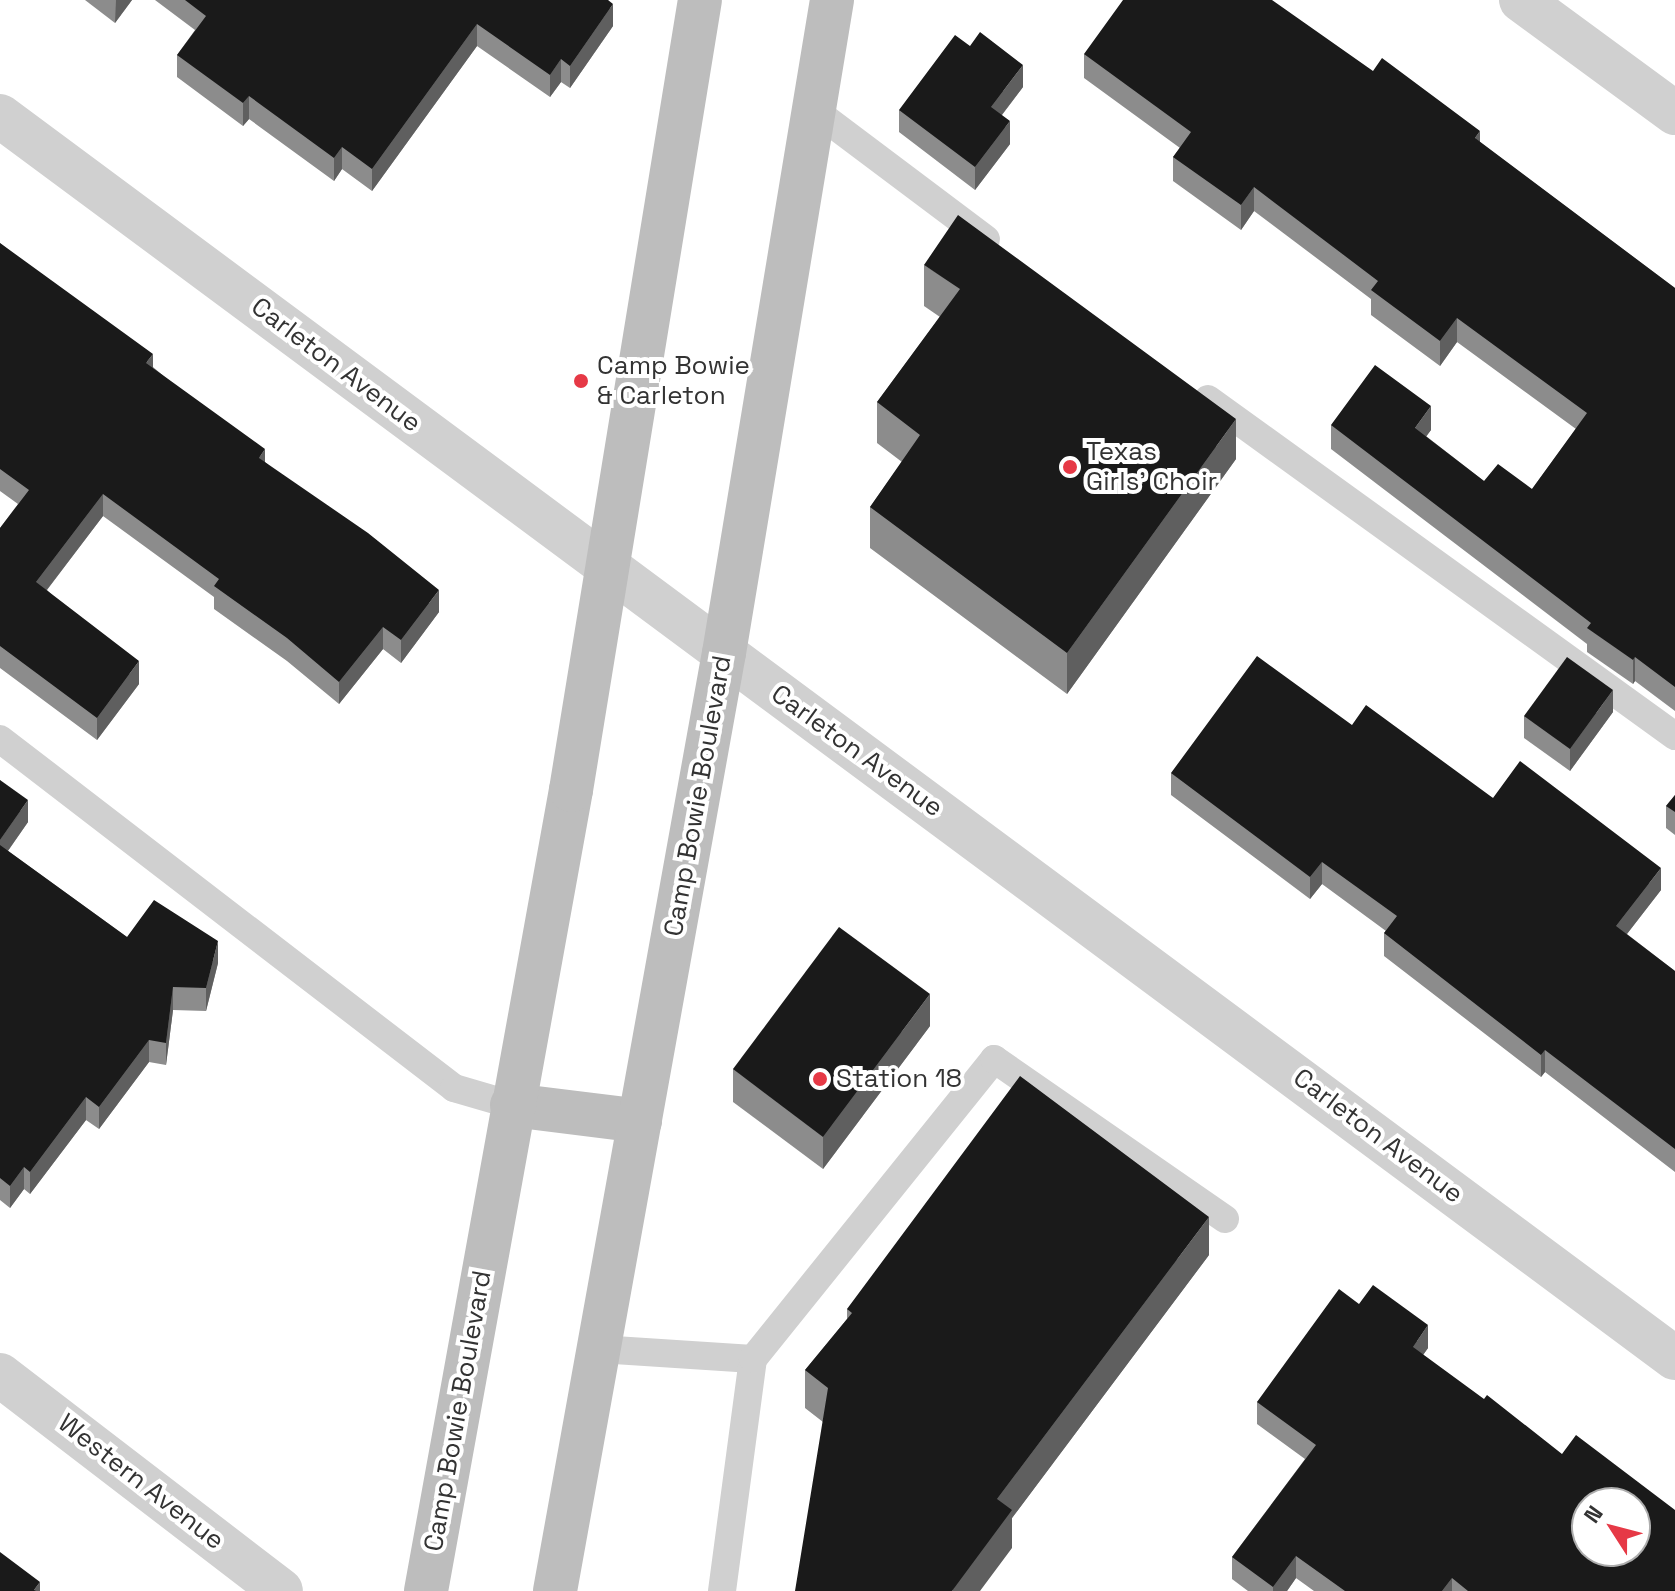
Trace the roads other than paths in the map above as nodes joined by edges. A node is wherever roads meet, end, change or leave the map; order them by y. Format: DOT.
graph roads {
  1 [pos="832,0"];
  2 [pos="1521,0"];
  3 [pos="691,6"];
  4 [pos="814,110"];
  5 [pos="1675,113"];
  6 [pos="0,116"];
  7 [pos="1012,258"];
  8 [pos="1190,386"];
  9 [pos="605,565"];
  10 [pos="724,653"];
  11 [pos="1675,736"];
  12 [pos="0,739"];
  13 [pos="512,1105"];
  14 [pos="640,1121"];
  15 [pos="1225,1219"];
  16 [pos="599,1349"];
  17 [pos="1675,1358"];
  18 [pos="753,1359"];
  19 [pos="0,1375"];
  20 [pos="281,1591"];
  21 [pos="426,1591"];
  22 [pos="555,1591"];
  23 [pos="722,1591"];
  1 -- 4 [label="main road, Camp Bowie Boulevard"];
  2 -- 5 [label="street"];
  3 -- 9 [label="main road, Camp Bowie Boulevard"];
  4 -- 7 [label="lane"];
  4 -- 10 [label="main road, Camp Bowie Boulevard"];
  6 -- 9 [label="street, Carleton Avenue"];
  8 -- 11 [label="lane"];
  9 -- 10 [label="street, Carleton Avenue"];
  9 -- 13 [label="main road, Camp Bowie Boulevard"];
  10 -- 14 [label="main road, Camp Bowie Boulevard"];
  10 -- 17 [label="street, Carleton Avenue"];
  12 -- 13 [label="lane"];
  13 -- 14 [label="main road"];
  13 -- 21 [label="main road, Camp Bowie Boulevard"];
  14 -- 16 [label="main road, Camp Bowie Boulevard"];
  15 -- 18 [label="lane"];
  16 -- 18 [label="lane"];
  16 -- 22 [label="main road, Camp Bowie Boulevard"];
  18 -- 23 [label="lane"];
  19 -- 20 [label="street, Western Avenue"];
}
